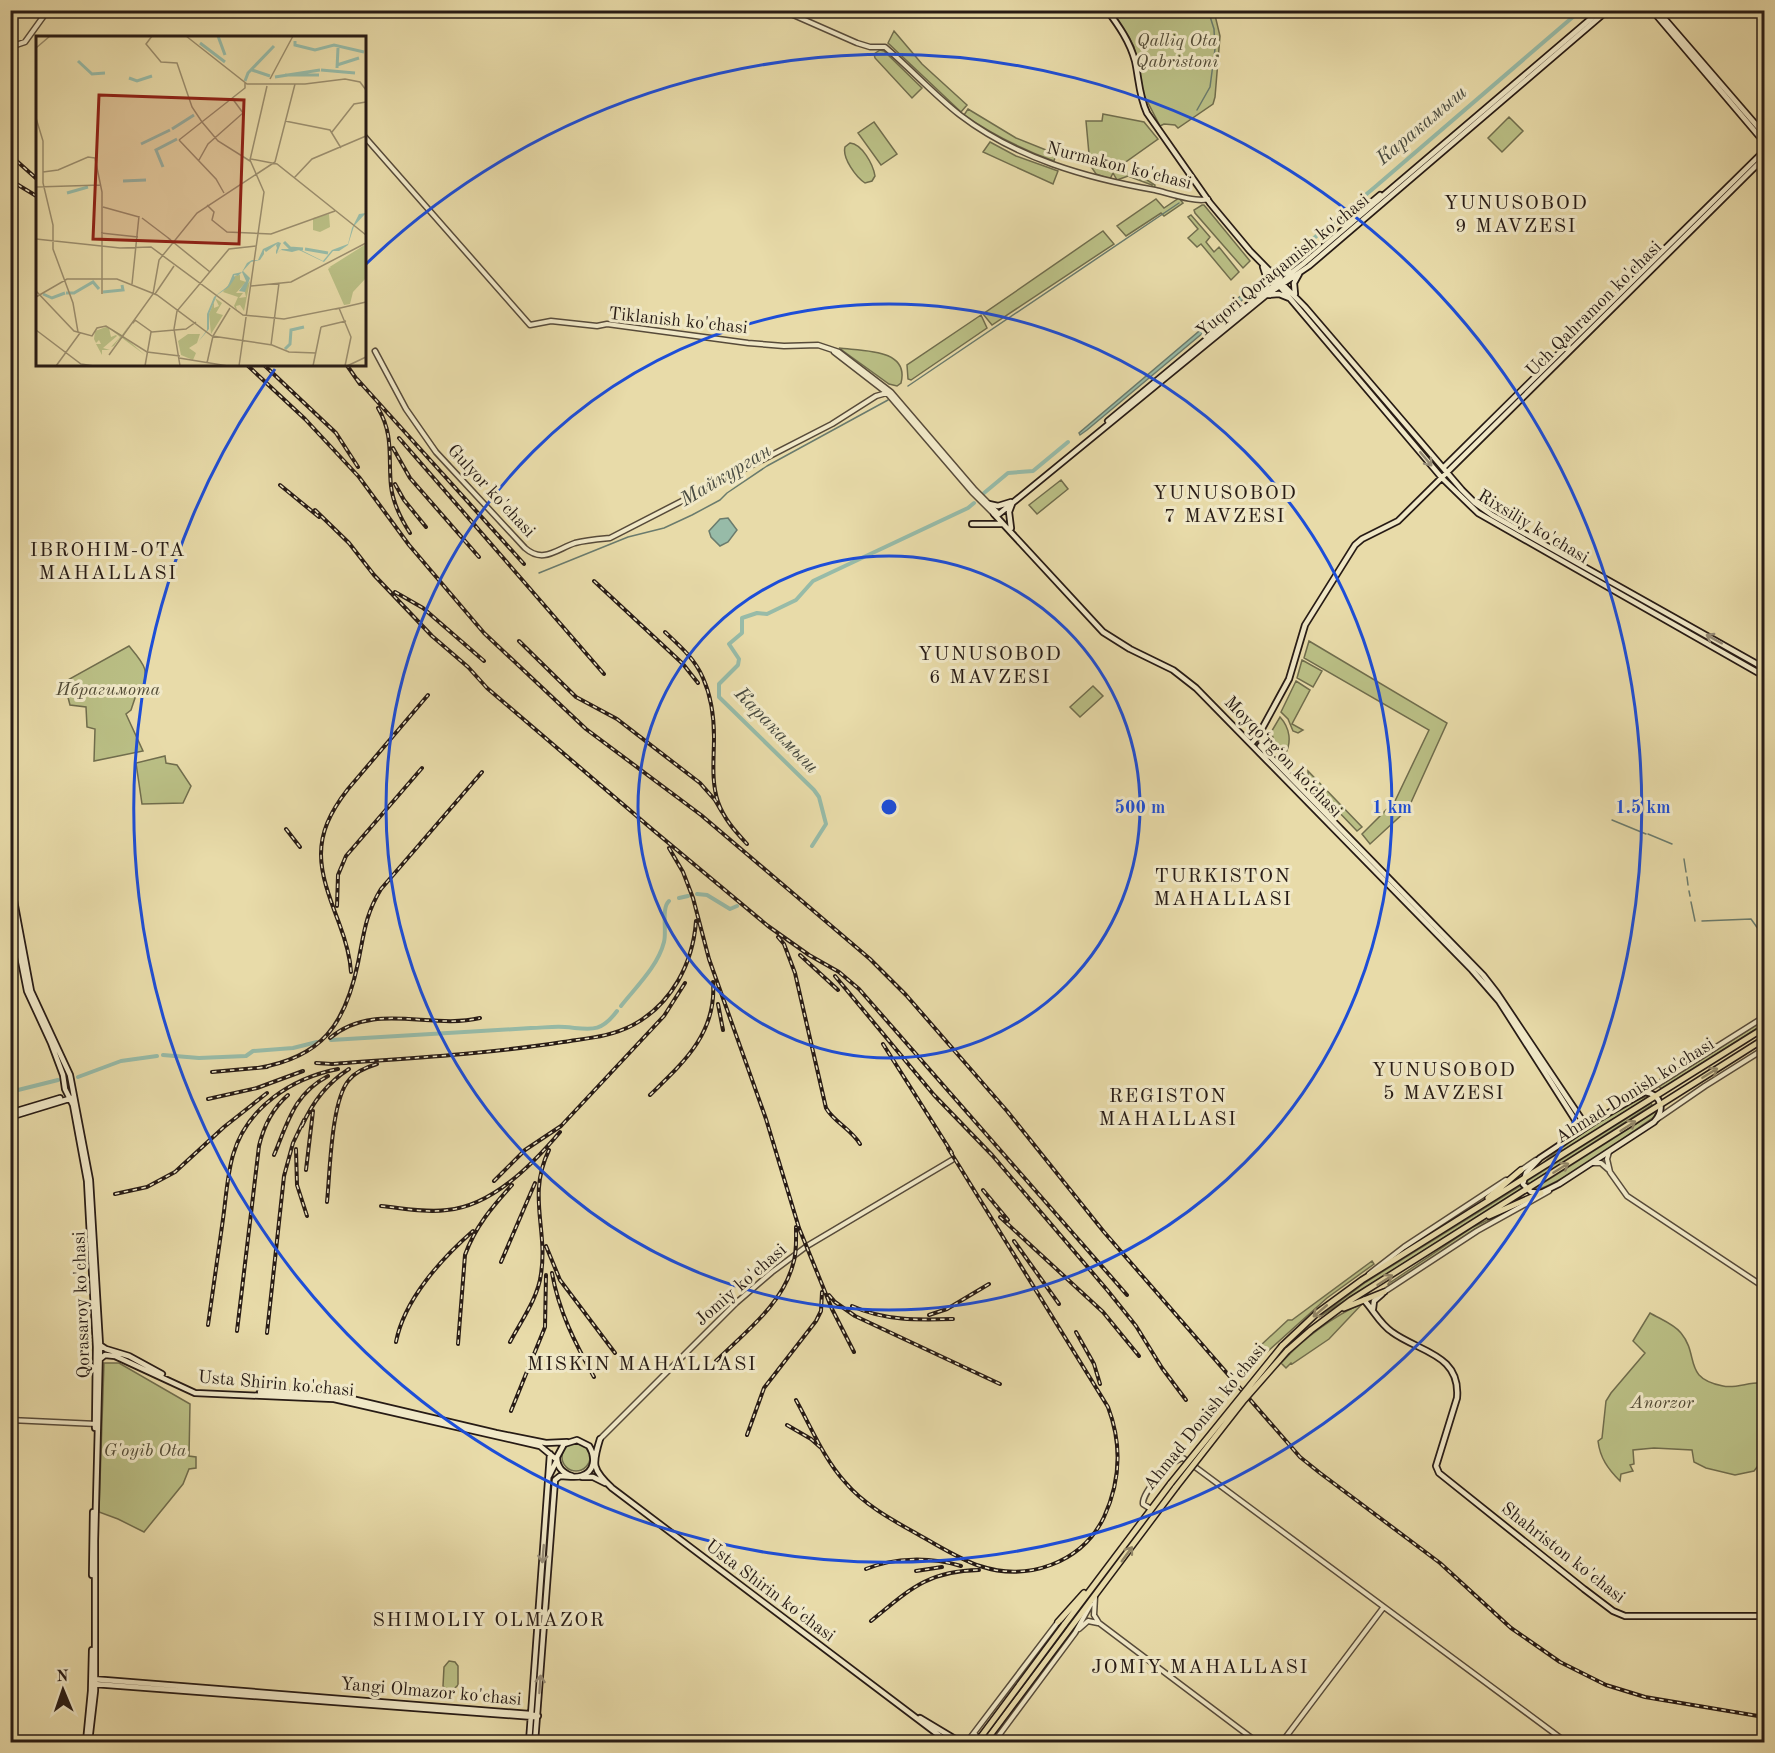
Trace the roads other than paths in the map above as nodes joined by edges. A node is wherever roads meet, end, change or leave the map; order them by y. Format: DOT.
graph roads {
  1 [pos="48,10"];
  2 [pos="782,10"];
  3 [pos="1107,10"];
  4 [pos="1601,10"];
  5 [pos="1608,10"];
  6 [pos="1652,10"];
  7 [pos="1657,10"];
  8 [pos="10,47"];
  9 [pos="1739,109"];
  10 [pos="1764,134"];
  11 [pos="366,138"];
  12 [pos="1764,142"];
  13 [pos="1764,151"];
  14 [pos="1764,158"];
  15 [pos="1735,184"];
  16 [pos="1208,200"];
  17 [pos="1342,234"];
  18 [pos="1263,264"];
  19 [pos="1303,264"];
  20 [pos="1301,272"];
  21 [pos="1280,284"];
  22 [pos="1263,295"];
  23 [pos="1293,301"];
  24 [pos="1305,307"];
  25 [pos="1312,319"];
  26 [pos="375,351"];
  27 [pos="1366,378"];
  28 [pos="1361,382"];
  29 [pos="889,392"];
  30 [pos="1518,399"];
  31 [pos="1413,433"];
  32 [pos="1408,438"];
  33 [pos="1443,468"];
  34 [pos="1444,476"];
  35 [pos="1011,503"];
  36 [pos="986,504"];
  37 [pos="997,514"];
  38 [pos="1497,517"];
  39 [pos="1493,523"];
  40 [pos="972,524"];
  41 [pos="1003,524"];
  42 [pos="1011,528"];
  43 [pos="1015,536"];
  44 [pos="1638,597"];
  45 [pos="1635,603"];
  46 [pos="1764,668"];
  47 [pos="1764,676"];
  48 [pos="1258,736"];
  49 [pos="1251,744"];
  50 [pos="1260,746"];
  51 [pos="10,879"];
  52 [pos="10,905"];
  53 [pos="1764,1017"];
  54 [pos="1764,1028"];
  55 [pos="1764,1040"];
  56 [pos="1764,1049"];
  57 [pos="65,1086"];
  58 [pos="1645,1092"];
  59 [pos="1656,1096"];
  60 [pos="72,1097"];
  61 [pos="60,1098"];
  62 [pos="1661,1105"];
  63 [pos="10,1115"];
  64 [pos="1600,1118"];
  65 [pos="1654,1122"];
  66 [pos="1565,1141"];
  67 [pos="1611,1149"];
  68 [pos="1540,1158"];
  69 [pos="952,1160"];
  70 [pos="1589,1164"];
  71 [pos="1521,1170"];
  72 [pos="1610,1172"];
  73 [pos="1522,1180"];
  74 [pos="1559,1184"];
  75 [pos="1527,1189"];
  76 [pos="1541,1193"];
  77 [pos="1475,1209"];
  78 [pos="1471,1224"];
  79 [pos="1362,1280"];
  80 [pos="1764,1287"];
  81 [pos="1384,1292"];
  82 [pos="1364,1300"];
  83 [pos="1374,1311"];
  84 [pos="1334,1312"];
  85 [pos="1284,1349"];
  86 [pos="100,1351"];
  87 [pos="10,1420"];
  88 [pos="97,1424"];
  89 [pos="600,1439"];
  90 [pos="567,1442"];
  91 [pos="587,1444"];
  92 [pos="550,1454"];
  93 [pos="594,1459"];
  94 [pos="557,1460"];
  95 [pos="549,1476"];
  96 [pos="572,1476"];
  97 [pos="579,1477"];
  98 [pos="1173,1485"];
  99 [pos="612,1488"];
  100 [pos="1151,1509"];
  101 [pos="545,1530"];
  102 [pos="551,1531"];
  103 [pos="1105,1569"];
  104 [pos="1094,1599"];
  105 [pos="1383,1608"];
  106 [pos="1764,1616"];
  107 [pos="1058,1622"];
  108 [pos="1099,1623"];
  109 [pos="1070,1629"];
  110 [pos="535,1654"];
  111 [pos="542,1654"];
  112 [pos="93,1681"];
  113 [pos="912,1713"];
  114 [pos="530,1716"];
  115 [pos="538,1716"];
  116 [pos="974,1732"];
  117 [pos="87,1743"];
  118 [pos="528,1743"];
  119 [pos="535,1743"];
  120 [pos="948,1743"];
  121 [pos="960,1743"];
  122 [pos="967,1743"];
  123 [pos="981,1743"];
  124 [pos="994,1743"];
  125 [pos="1257,1743"];
  126 [pos="1282,1743"];
  127 [pos="1566,1743"];
  1 -- 8 [label="street"];
  2 -- 16 [label="street, Nurmakon ko'chasi"];
  3 -- 16 [label="main road, Rixsiliy ko'chasi"];
  4 -- 17 [label="main road, Yuqori Qoraqamish ko'chasi"];
  5 -- 17 [label="main road, Yuqori Qoraqamish ko'chasi"];
  6 -- 9 [label="main road"];
  7 -- 9 [label="main road"];
  9 -- 10 [label="main road"];
  9 -- 12 [label="main road"];
  11 -- 29 [label="street, Tiklanish ko'chasi"];
  13 -- 15 [label="main road, Uch Qahramon ko'chasi"];
  14 -- 15 [label="main road, Uch Qahramon ko'chasi"];
  15 -- 30 [label="main road, Uch Qahramon ko'chasi"];
  15 -- 30 [label="main road, Uch Qahramon ko'chasi"];
  16 -- 18 [label="main road, Rixsiliy ko'chasi"];
  17 -- 19 [label="main road, Yuqori Qoraqamish ko'chasi"];
  17 -- 20 [label="main road, Yuqori Qoraqamish ko'chasi"];
  18 -- 19 [label="main road"];
  18 -- 21 [label="main road, Rixsiliy ko'chasi"];
  18 -- 22 [label="main road"];
  19 -- 21 [label="main road, Yuqori Qoraqamish ko'chasi"];
  20 -- 21 [label="main road, Yuqori Qoraqamish ko'chasi"];
  20 -- 24 [label="main road"];
  21 -- 22 [label="main road, Yuqori Qoraqamish ko'chasi"];
  21 -- 23 [label="main road, Rixsiliy ko'chasi"];
  21 -- 24 [label="main road, Rixsiliy ko'chasi"];
  22 -- 23 [label="main road"];
  22 -- 35 [label="main road, Yuqori Qoraqamish ko'chasi"];
  23 -- 25 [label="main road, Rixsiliy ko'chasi"];
  24 -- 25 [label="main road, Rixsiliy ko'chasi"];
  25 -- 27 [label="main road, Rixsiliy ko'chasi"];
  25 -- 28 [label="main road, Rixsiliy ko'chasi"];
  26 -- 29 [label="street, Gulyor ko'chasi"];
  27 -- 28 [label="main road"];
  27 -- 31 [label="main road, Rixsiliy ko'chasi"];
  28 -- 32 [label="main road, Rixsiliy ko'chasi"];
  29 -- 36 [label="street"];
  30 -- 33 [label="main road, Uch Qahramon ko'chasi"];
  30 -- 34 [label="main road, Uch Qahramon ko'chasi"];
  31 -- 32 [label="main road"];
  31 -- 33 [label="main road, Rixsiliy ko'chasi"];
  32 -- 34 [label="main road, Rixsiliy ko'chasi, one-way"];
  33 -- 34 [label="main road, Rixsiliy ko'chasi"];
  34 -- 38 [label="main road, Rixsiliy ko'chasi"];
  34 -- 39 [label="main road, Rixsiliy ko'chasi"];
  34 -- 48 [label="main road, Uch Qahramon ko'chasi"];
  35 -- 36 [label="main road"];
  35 -- 37 [label="main road, Yuqori Qoraqamish ko'chasi"];
  35 -- 42 [label="main road"];
  36 -- 37 [label="street"];
  37 -- 41 [label="main road"];
  37 -- 42 [label="main road"];
  38 -- 39 [label="main road"];
  38 -- 44 [label="main road, Rixsiliy ko'chasi"];
  39 -- 45 [label="main road, Rixsiliy ko'chasi"];
  40 -- 41 [label="main road"];
  41 -- 43 [label="main road"];
  42 -- 43 [label="main road"];
  43 -- 49 [label="main road, Moyqoʻrgʻon koʻchasi"];
  44 -- 45 [label="main road"];
  46 -- 44 [label="main road, Rixsiliy ko'chasi, one-way"];
  45 -- 47 [label="main road, Rixsiliy ko'chasi"];
  48 -- 49 [label="main road, Uch Qahramon ko'chasi"];
  48 -- 50 [label="main road"];
  49 -- 50 [label="main road"];
  49 -- 66 [label="main road, Moyqoʻrgʻon koʻchasi"];
  50 -- 64 [label="main road, Moyqoʻrgʻon koʻchasi"];
  51 -- 60 [label="main road, Qorasaroy ko'chasi"];
  52 -- 57 [label="main road, Qorasaroy ko'chasi"];
  53 -- 58 [label="street, Ahmad Donish ko'chasi"];
  54 -- 59 [label="main road, Ahmad Donish ko'chasi"];
  62 -- 55 [label="main road, Ahmad Donish ko'chasi, one-way"];
  56 -- 65 [label="street, Ahmad Donish ko'chasi"];
  57 -- 60 [label="main road, Qorasaroy ko'chasi"];
  57 -- 61 [label="main road"];
  58 -- 59 [label="main road"];
  58 -- 64 [label="main road, Ahmad Donish ko'chasi"];
  59 -- 62 [label="main road"];
  59 -- 73 [label="main road, Ahmad Donish ko'chasi"];
  60 -- 61 [label="main road"];
  60 -- 63 [label="main road"];
  60 -- 86 [label="main road, Qorasaroy ko'chasi"];
  61 -- 63 [label="main road"];
  62 -- 65 [label="main road"];
  75 -- 62 [label="main road, Ahmad Donish ko'chasi, one-way"];
  64 -- 66 [label="main road, Ahmad Donish ko'chasi"];
  65 -- 67 [label="main road, Ahmad Donish ko'chasi"];
  66 -- 68 [label="main road, Ahmad Donish ko'chasi"];
  67 -- 70 [label="main road, Ahmad Donish ko'chasi"];
  67 -- 72 [label="street"];
  68 -- 71 [label="street"];
  68 -- 73 [label="main road, Ahmad Donish ko'chasi"];
  69 -- 89 [label="street, Jomiy ko'chasi"];
  70 -- 72 [label="street"];
  70 -- 74 [label="main road, Ahmad Donish ko'chasi"];
  71 -- 77 [label="main road"];
  71 -- 79 [label="street"];
  72 -- 80 [label="street"];
  73 -- 75 [label="main road"];
  73 -- 77 [label="main road, Ahmad Donish ko'chasi"];
  74 -- 76 [label="main road, Ahmad Donish ko'chasi"];
  74 -- 81 [label="street"];
  75 -- 76 [label="main road"];
  75 -- 78 [label="main road, Ahmad Donish ko'chasi"];
  76 -- 78 [label="main road"];
  77 -- 79 [label="main road, Ahmad Donish ko'chasi"];
  84 -- 78 [label="main road, Ahmad Donish ko'chasi, one-way"];
  79 -- 85 [label="main road, Ahmad Donish ko'chasi, one-way"];
  81 -- 82 [label="main road"];
  81 -- 83 [label="main road"];
  82 -- 83 [label="main road"];
  82 -- 84 [label="main road"];
  83 -- 106 [label="main road, Shahriston ko'chasi"];
  84 -- 85 [label="main road, Ahmad Donish ko'chasi"];
  85 -- 98 [label="main road, Ahmad Donish ko'chasi, bridge"];
  86 -- 88 [label="main road, Qorasaroy ko'chasi"];
  86 -- 90 [label="main road, Usta Shirin ko'chasi"];
  86 -- 92 [label="main road, Usta Shirin ko'chasi"];
  87 -- 88 [label="street"];
  88 -- 112 [label="main road, Qorasaroy ko'chasi"];
  89 -- 91 [label="main road"];
  89 -- 93 [label="main road"];
  90 -- 91 [label="main road"];
  90 -- 94 [label="main road"];
  91 -- 93 [label="main road"];
  92 -- 94 [label="main road, Usta Shirin ko'chasi"];
  92 -- 95 [label="main road"];
  93 -- 97 [label="main road"];
  93 -- 99 [label="main road, Usta Shirin ko'chasi"];
  94 -- 95 [label="main road"];
  94 -- 96 [label="main road"];
  95 -- 101 [label="main road"];
  96 -- 97 [label="main road"];
  96 -- 102 [label="main road"];
  97 -- 99 [label="main road, Usta Shirin ko'chasi"];
  98 -- 100 [label="main road, Ahmad Donish ko'chasi"];
  104 -- 98 [label="main road, Ahmad Donish ko'chasi, one-way"];
  99 -- 113 [label="main road, Usta Shirin ko'chasi"];
  100 -- 103 [label="main road, Ahmad Donish ko'chasi"];
  100 -- 105 [label="street"];
  101 -- 102 [label="main road"];
  101 -- 110 [label="main road, one-way"];
  102 -- 111 [label="main road"];
  103 -- 107 [label="main road"];
  103 -- 109 [label="main road, Ahmad Donish ko'chasi"];
  104 -- 108 [label="street"];
  104 -- 109 [label="main road, Ahmad Donish ko'chasi"];
  105 -- 126 [label="street"];
  105 -- 127 [label="street"];
  107 -- 116 [label="street"];
  108 -- 109 [label="street"];
  108 -- 125 [label="street"];
  109 -- 123 [label="main road, Ahmad Donish ko'chasi, bridge"];
  109 -- 124 [label="street, Ahmad Donish ko'chasi"];
  110 -- 111 [label="main road"];
  110 -- 114 [label="main road"];
  115 -- 111 [label="main road, one-way"];
  112 -- 114 [label="main road, Yangi Olmazor ko'chasi"];
  112 -- 117 [label="main road, Qorasaroy ko'chasi"];
  113 -- 120 [label="main road, Usta Shirin ko'chasi"];
  113 -- 121 [label="main road, Usta Shirin ko'chasi"];
  114 -- 115 [label="main road, Yangi Olmazor ko'chasi"];
  114 -- 118 [label="main road"];
  115 -- 119 [label="main road"];
  116 -- 122 [label="street"];
  116 -- 123 [label="street"];
}
